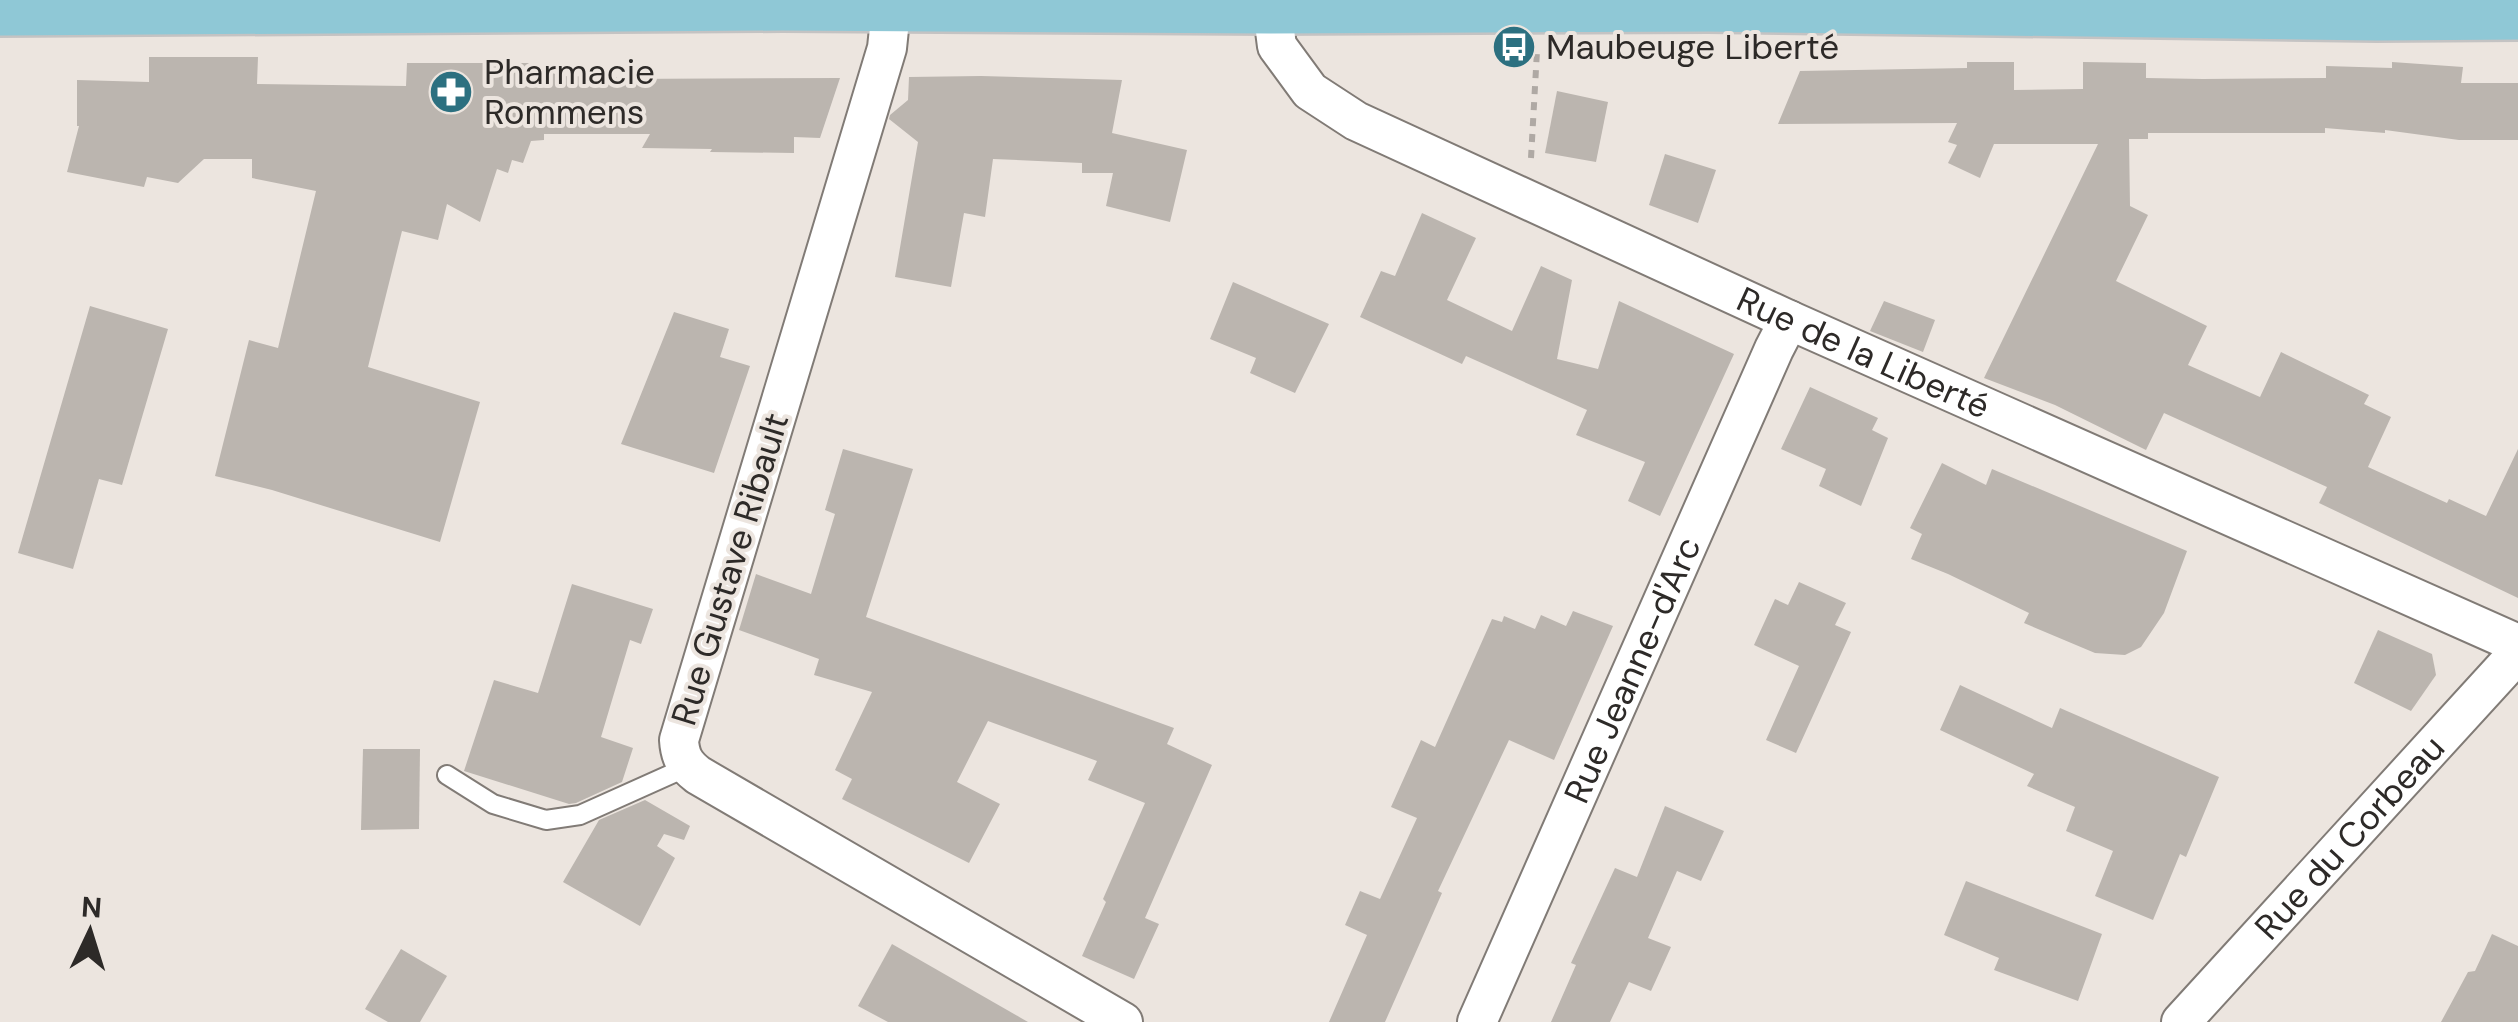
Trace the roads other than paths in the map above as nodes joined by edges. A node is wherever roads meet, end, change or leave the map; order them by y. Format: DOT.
graph roads {
  1 [pos="892,2"];
  2 [pos="1271,3"];
  3 [pos="0,8"];
  4 [pos="2518,12"];
  5 [pos="1789,320"];
  6 [pos="2518,644"];
  7 [pos="2518,653"];
  8 [pos="688,767"];
  9 [pos="448,775"];
  10 [pos="1123,1022"];
  11 [pos="1477,1022"];
  12 [pos="2181,1022"];
  1 -- 2 [label="main road"];
  1 -- 3 [label="main road"];
  1 -- 8 [label="street, Rue Gustave Ribault"];
  2 -- 4 [label="main road"];
  2 -- 5 [label="street, Rue de la Liberté"];
  5 -- 6 [label="street, Rue de la Liberté"];
  5 -- 11 [label="street, Rue Jeanne-d'Arc"];
  7 -- 12 [label="street, Rue du Corbeau"];
  8 -- 9 [label="lane"];
  8 -- 10 [label="street, Rue Gustave Ribault"];
}
